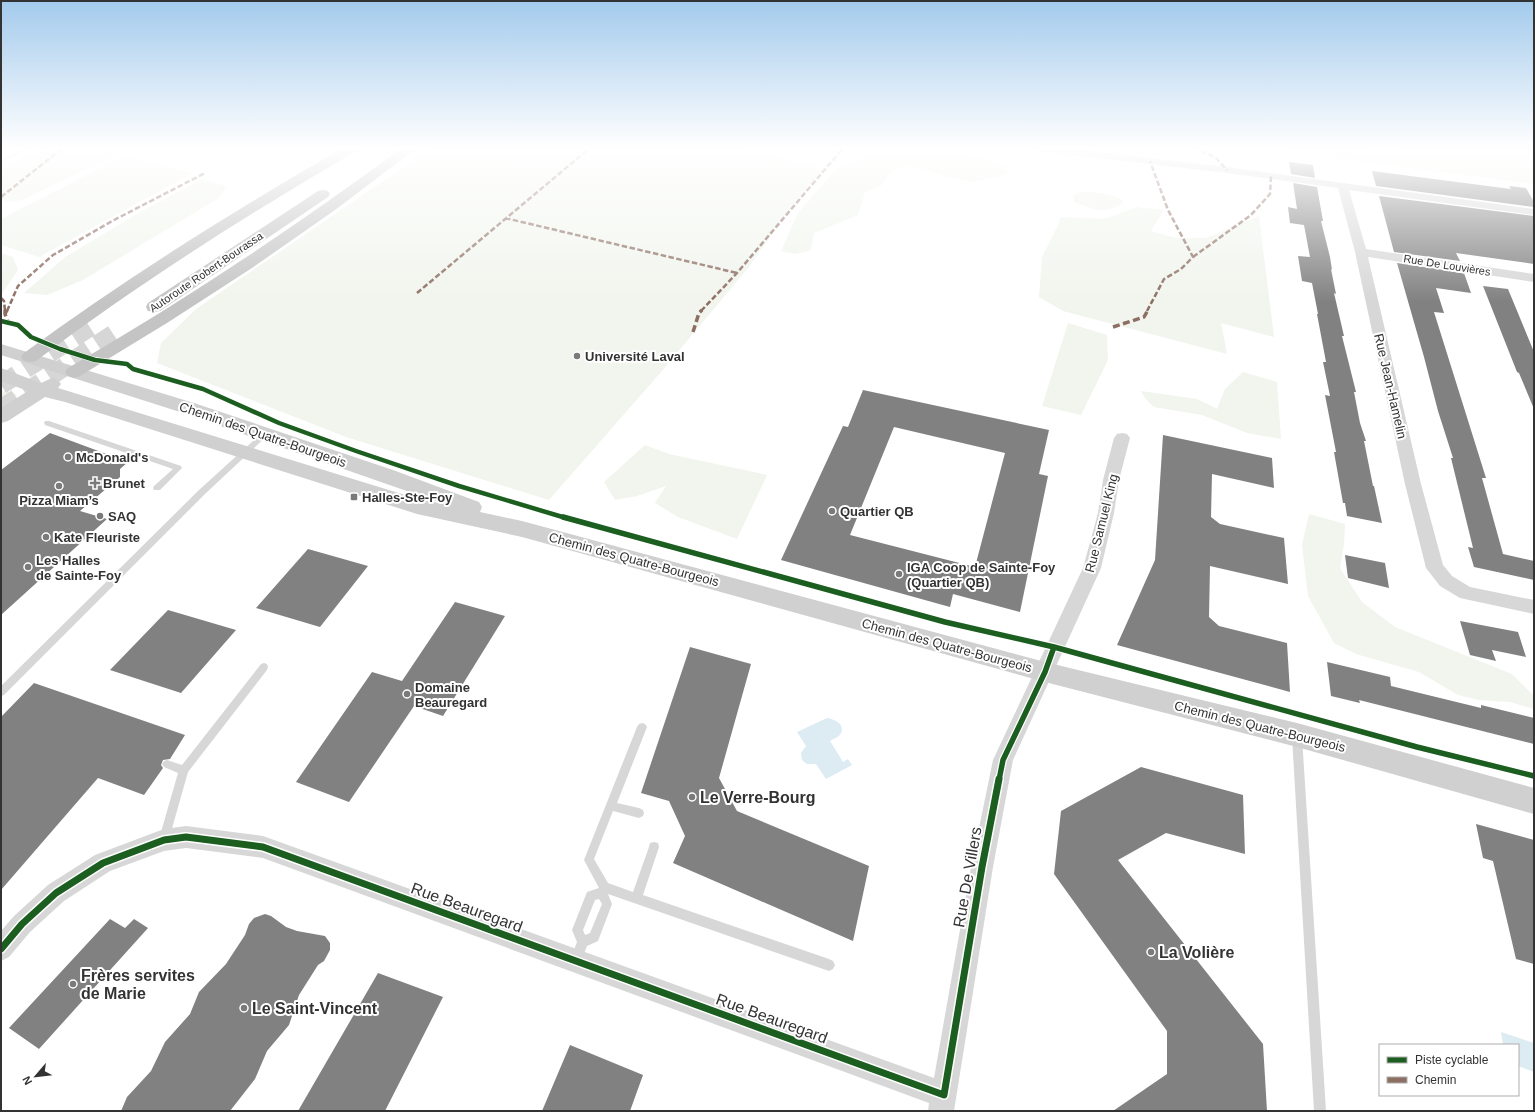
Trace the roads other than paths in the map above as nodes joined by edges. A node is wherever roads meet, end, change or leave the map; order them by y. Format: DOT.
graph roads {
  1 [pos="266,199"];
  2 [pos="286,199"];
  3 [pos="317,199"];
  4 [pos="343,199"];
  5 [pos="1347,199"];
  6 [pos="1438,199"];
  7 [pos="1534,212"];
  8 [pos="1361,252"];
  9 [pos="1534,278"];
  10 [pos="96,323"];
  11 [pos="118,331"];
  12 [pos="1,349"];
  13 [pos="30,357"];
  14 [pos="74,372"];
  15 [pos="2,376"];
  16 [pos="42,390"];
  17 [pos="1,417"];
  18 [pos="47,423"];
  19 [pos="265,434"];
  20 [pos="1122,438"];
  21 [pos="245,452"];
  22 [pos="157,488"];
  23 [pos="522,529"];
  24 [pos="1534,607"];
  25 [pos="264,667"];
  26 [pos="1045,672"];
  27 [pos="1,692"];
  28 [pos="642,727"];
  29 [pos="1297,735"];
  30 [pos="167,764"];
  31 [pos="184,770"];
  32 [pos="1534,801"];
  33 [pos="611,806"];
  34 [pos="639,813"];
  35 [pos="164,840"];
  36 [pos="654,847"];
  37 [pos="603,890"];
  38 [pos="636,899"];
  39 [pos="1,950"];
  40 [pos="580,952"];
  41 [pos="829,965"];
  42 [pos="942,1103"];
  43 [pos="1320,1111"];
  1 -- 13 [label="highway"];
  2 -- 10 [label="highway, Autoroute Robert-Bourassa"];
  3 -- 11 [label="highway, Autoroute Robert-Bourassa"];
  4 -- 14 [label="highway"];
  5 -- 8 [label="street, Rue Jean-Hamelin"];
  6 -- 7 [label="street"];
  8 -- 9 [label="street, Rue De Louvières"];
  8 -- 24 [label="street, Rue Jean-Hamelin"];
  12 -- 13 [label="main road, Chemin des Quatre-Bourgeois"];
  13 -- 14 [label="main road, Chemin des Quatre-Bourgeois"];
  13 -- 15 [label="main road"];
  14 -- 16 [label="main road"];
  14 -- 19 [label="main road, Chemin des Quatre-Bourgeois"];
  15 -- 16 [label="main road, Chemin des Quatre-Bourgeois"];
  16 -- 17 [label="main road"];
  16 -- 21 [label="main road, Chemin des Quatre-Bourgeois"];
  18 -- 22 [label="lane"];
  19 -- 21 [label="lane"];
  19 -- 23 [label="main road, Chemin des Quatre-Bourgeois"];
  20 -- 26 [label="street, Rue Samuel King"];
  21 -- 23 [label="main road, Chemin des Quatre-Bourgeois"];
  21 -- 27 [label="lane"];
  23 -- 26 [label="main road, Chemin des Quatre-Bourgeois"];
  25 -- 31 [label="lane"];
  26 -- 29 [label="main road, Chemin des Quatre-Bourgeois"];
  26 -- 42 [label="street, Rue De Villers"];
  28 -- 33 [label="lane"];
  29 -- 32 [label="main road, Chemin des Quatre-Bourgeois"];
  29 -- 43 [label="lane"];
  30 -- 31 [label="lane"];
  31 -- 35 [label="lane"];
  33 -- 34 [label="lane"];
  33 -- 37 [label="lane"];
  35 -- 39 [label="street, Rue Beauregard"];
  35 -- 40 [label="street, Rue Beauregard"];
  36 -- 38 [label="lane"];
  37 -- 38 [label="lane"];
  37 -- 40 [label="lane"];
  37 -- 40 [label="lane"];
  38 -- 41 [label="lane"];
  40 -- 42 [label="street, Rue Beauregard"];
}
